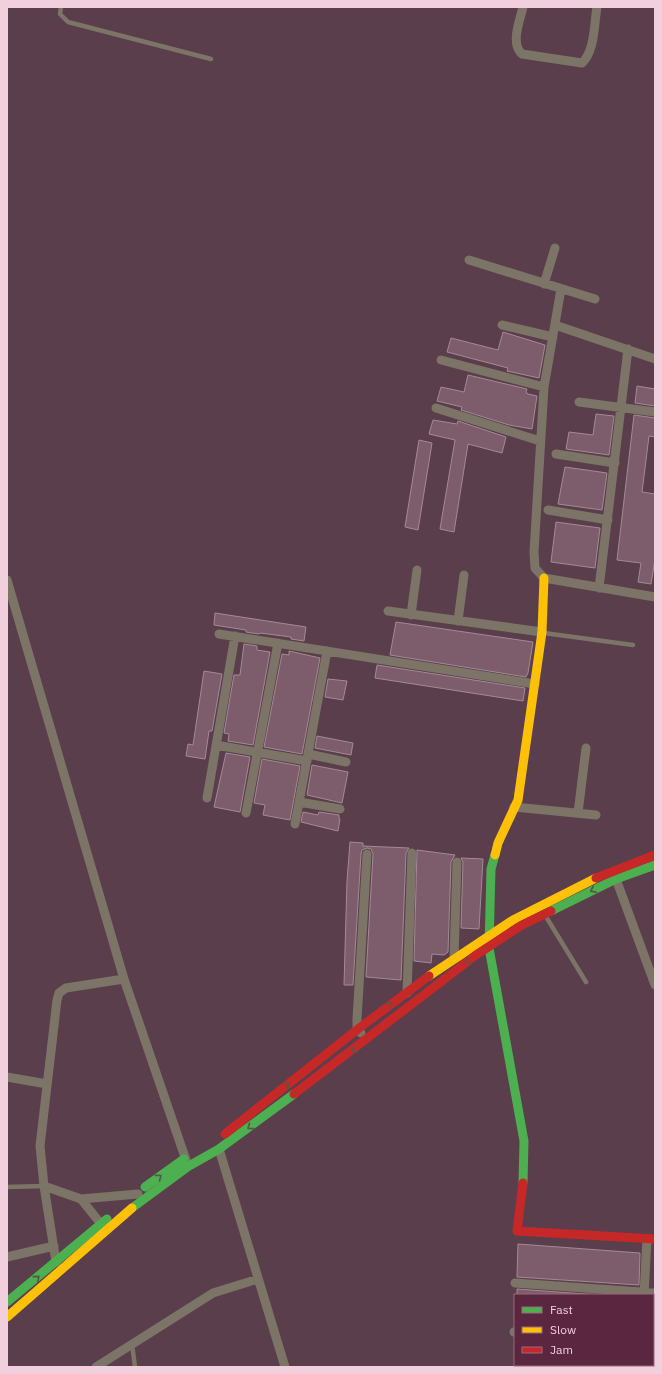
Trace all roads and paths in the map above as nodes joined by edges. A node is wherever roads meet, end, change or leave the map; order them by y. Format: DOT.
graph roads {
  1 [pos="61,7"];
  2 [pos="523,7"];
  3 [pos="597,7"];
  4 [pos="211,59"];
  5 [pos="555,248"];
  6 [pos="469,260"];
  7 [pos="544,284"];
  8 [pos="561,289"];
  9 [pos="596,299"];
  10 [pos="556,323"];
  11 [pos="502,325"];
  12 [pos="553,337"];
  13 [pos="628,349"];
  14 [pos="655,359"];
  15 [pos="441,360"];
  16 [pos="544,387"];
  17 [pos="579,402"];
  18 [pos="436,408"];
  19 [pos="622,408"];
  20 [pos="655,412"];
  21 [pos="540,441"];
  22 [pos="556,454"];
  23 [pos="615,463"];
  24 [pos="548,510"];
  25 [pos="608,520"];
  26 [pos="417,570"];
  27 [pos="464,575"];
  28 [pos="544,578"];
  29 [pos="7,580"];
  30 [pos="600,588"];
  31 [pos="655,596"];
  32 [pos="388,611"];
  33 [pos="411,614"];
  34 [pos="458,621"];
  35 [pos="542,632"];
  36 [pos="219,634"];
  37 [pos="235,636"];
  38 [pos="278,643"];
  39 [pos="633,645"];
  40 [pos="327,651"];
  41 [pos="535,684"];
  42 [pos="216,745"];
  43 [pos="586,748"];
  44 [pos="258,752"];
  45 [pos="308,758"];
  46 [pos="346,762"];
  47 [pos="207,798"];
  48 [pos="299,802"];
  49 [pos="514,807"];
  50 [pos="340,809"];
  51 [pos="246,813"];
  52 [pos="578,813"];
  53 [pos="596,815"];
  54 [pos="295,824"];
  55 [pos="412,853"];
  56 [pos="367,854"];
  57 [pos="655,855"];
  58 [pos="457,862"];
  59 [pos="654,867"];
  60 [pos="616,879"];
  61 [pos="545,915"];
  62 [pos="490,936"];
  63 [pos="489,948"];
  64 [pos="454,958"];
  65 [pos="124,979"];
  66 [pos="586,982"];
  67 [pos="655,985"];
  68 [pos="406,993"];
  69 [pos="358,1029"];
  70 [pos="367,1040"];
  71 [pos="7,1077"];
  72 [pos="47,1084"];
  73 [pos="218,1149"];
  74 [pos="187,1162"];
  75 [pos="44,1186"];
  76 [pos="7,1187"];
  77 [pos="138,1194"];
  78 [pos="81,1200"];
  79 [pos="101,1224"];
  80 [pos="651,1239"];
  81 [pos="54,1246"];
  82 [pos="7,1257"];
  83 [pos="56,1262"];
  84 [pos="254,1280"];
  85 [pos="515,1283"];
  86 [pos="655,1293"];
  87 [pos="644,1294"];
  88 [pos="7,1302"];
  89 [pos="7,1317"];
  90 [pos="132,1344"];
  91 [pos="96,1367"];
  92 [pos="135,1367"];
  93 [pos="285,1367"];
  1 -- 4 [label="lane"];
  2 -- 3 [label="street"];
  5 -- 7 [label="street"];
  6 -- 7 [label="street"];
  7 -- 8 [label="street"];
  8 -- 9 [label="street"];
  8 -- 10 [label="street"];
  10 -- 12 [label="street"];
  10 -- 13 [label="street"];
  11 -- 12 [label="street"];
  12 -- 16 [label="street"];
  13 -- 14 [label="street"];
  13 -- 19 [label="street"];
  15 -- 16 [label="street"];
  16 -- 21 [label="street"];
  17 -- 19 [label="street"];
  18 -- 21 [label="street"];
  19 -- 20 [label="street"];
  19 -- 23 [label="street"];
  21 -- 28 [label="street"];
  22 -- 23 [label="street"];
  23 -- 25 [label="street"];
  24 -- 25 [label="street"];
  25 -- 30 [label="street"];
  26 -- 33 [label="street"];
  27 -- 34 [label="street"];
  28 -- 30 [label="street"];
  28 -- 35 [label="street"];
  29 -- 65 [label="street"];
  30 -- 31 [label="street"];
  32 -- 33 [label="street"];
  33 -- 34 [label="street"];
  34 -- 35 [label="street"];
  35 -- 39 [label="lane"];
  35 -- 41 [label="street"];
  36 -- 37 [label="street"];
  37 -- 38 [label="street"];
  37 -- 42 [label="street"];
  38 -- 40 [label="street"];
  38 -- 44 [label="street"];
  40 -- 41 [label="street"];
  40 -- 45 [label="street"];
  41 -- 49 [label="street"];
  42 -- 44 [label="street"];
  42 -- 47 [label="street"];
  43 -- 52 [label="street"];
  44 -- 45 [label="street"];
  44 -- 51 [label="street"];
  45 -- 46 [label="street"];
  45 -- 48 [label="street"];
  48 -- 50 [label="street"];
  48 -- 54 [label="street"];
  49 -- 52 [label="street"];
  49 -- 62 [label="street"];
  52 -- 53 [label="street"];
  55 -- 68 [label="street"];
  56 -- 69 [label="street"];
  57 -- 62 [label="street"];
  58 -- 64 [label="street"];
  59 -- 60 [label="street"];
  60 -- 61 [label="street, one-way"];
  60 -- 67 [label="street"];
  61 -- 63 [label="street"];
  61 -- 66 [label="lane"];
  62 -- 63 [label="street"];
  62 -- 64 [label="street"];
  63 -- 70 [label="street, one-way"];
  63 -- 80 [label="street"];
  64 -- 68 [label="street"];
  65 -- 72 [label="street"];
  65 -- 74 [label="street"];
  69 -- 68 [label="street, one-way"];
  69 -- 70 [label="street"];
  74 -- 69 [label="street, one-way"];
  70 -- 73 [label="street, one-way"];
  71 -- 72 [label="street"];
  72 -- 75 [label="street"];
  73 -- 74 [label="street"];
  73 -- 84 [label="street"];
  77 -- 74 [label="street, one-way"];
  74 -- 89 [label="street"];
  75 -- 76 [label="lane"];
  75 -- 78 [label="street"];
  75 -- 81 [label="street"];
  77 -- 78 [label="street"];
  77 -- 79 [label="street"];
  78 -- 79 [label="street"];
  79 -- 83 [label="street"];
  80 -- 87 [label="street"];
  81 -- 82 [label="street"];
  81 -- 83 [label="street"];
  88 -- 83 [label="street, one-way"];
  84 -- 90 [label="street"];
  84 -- 93 [label="street"];
  85 -- 87 [label="street"];
  86 -- 87 [label="street"];
  90 -- 91 [label="street"];
  90 -- 92 [label="lane"];
}
